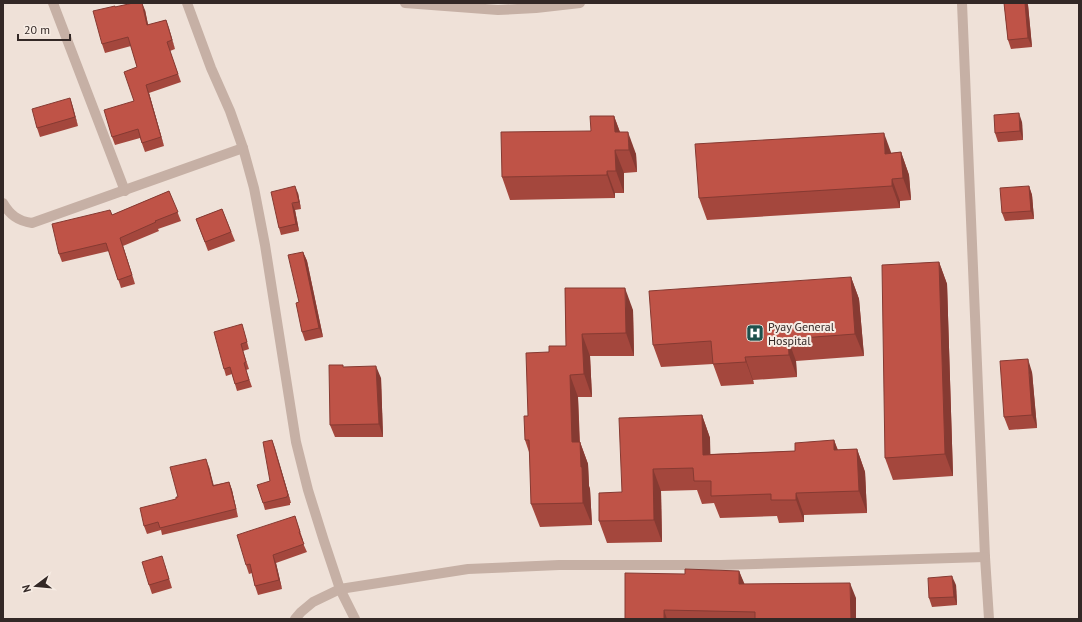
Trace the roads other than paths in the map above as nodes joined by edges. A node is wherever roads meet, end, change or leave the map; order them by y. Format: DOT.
graph roads {
  1 [pos="53,3"];
  2 [pos="187,3"];
  3 [pos="406,3"];
  4 [pos="580,3"];
  5 [pos="962,3"];
  6 [pos="428,4"];
  7 [pos="536,5"];
  8 [pos="243,148"];
  9 [pos="125,191"];
  10 [pos="3,203"];
  11 [pos="985,557"];
  12 [pos="340,590"];
  13 [pos="295,619"];
  14 [pos="355,619"];
  15 [pos="989,619"];
  1 -- 9 [label="street"];
  2 -- 8 [label="street"];
  3 -- 6 [label="street"];
  4 -- 7 [label="street"];
  5 -- 11 [label="street"];
  6 -- 7 [label="street"];
  8 -- 9 [label="street"];
  8 -- 12 [label="street"];
  9 -- 10 [label="street"];
  11 -- 12 [label="street"];
  11 -- 15 [label="street"];
  12 -- 13 [label="street"];
  12 -- 14 [label="street"];
}
